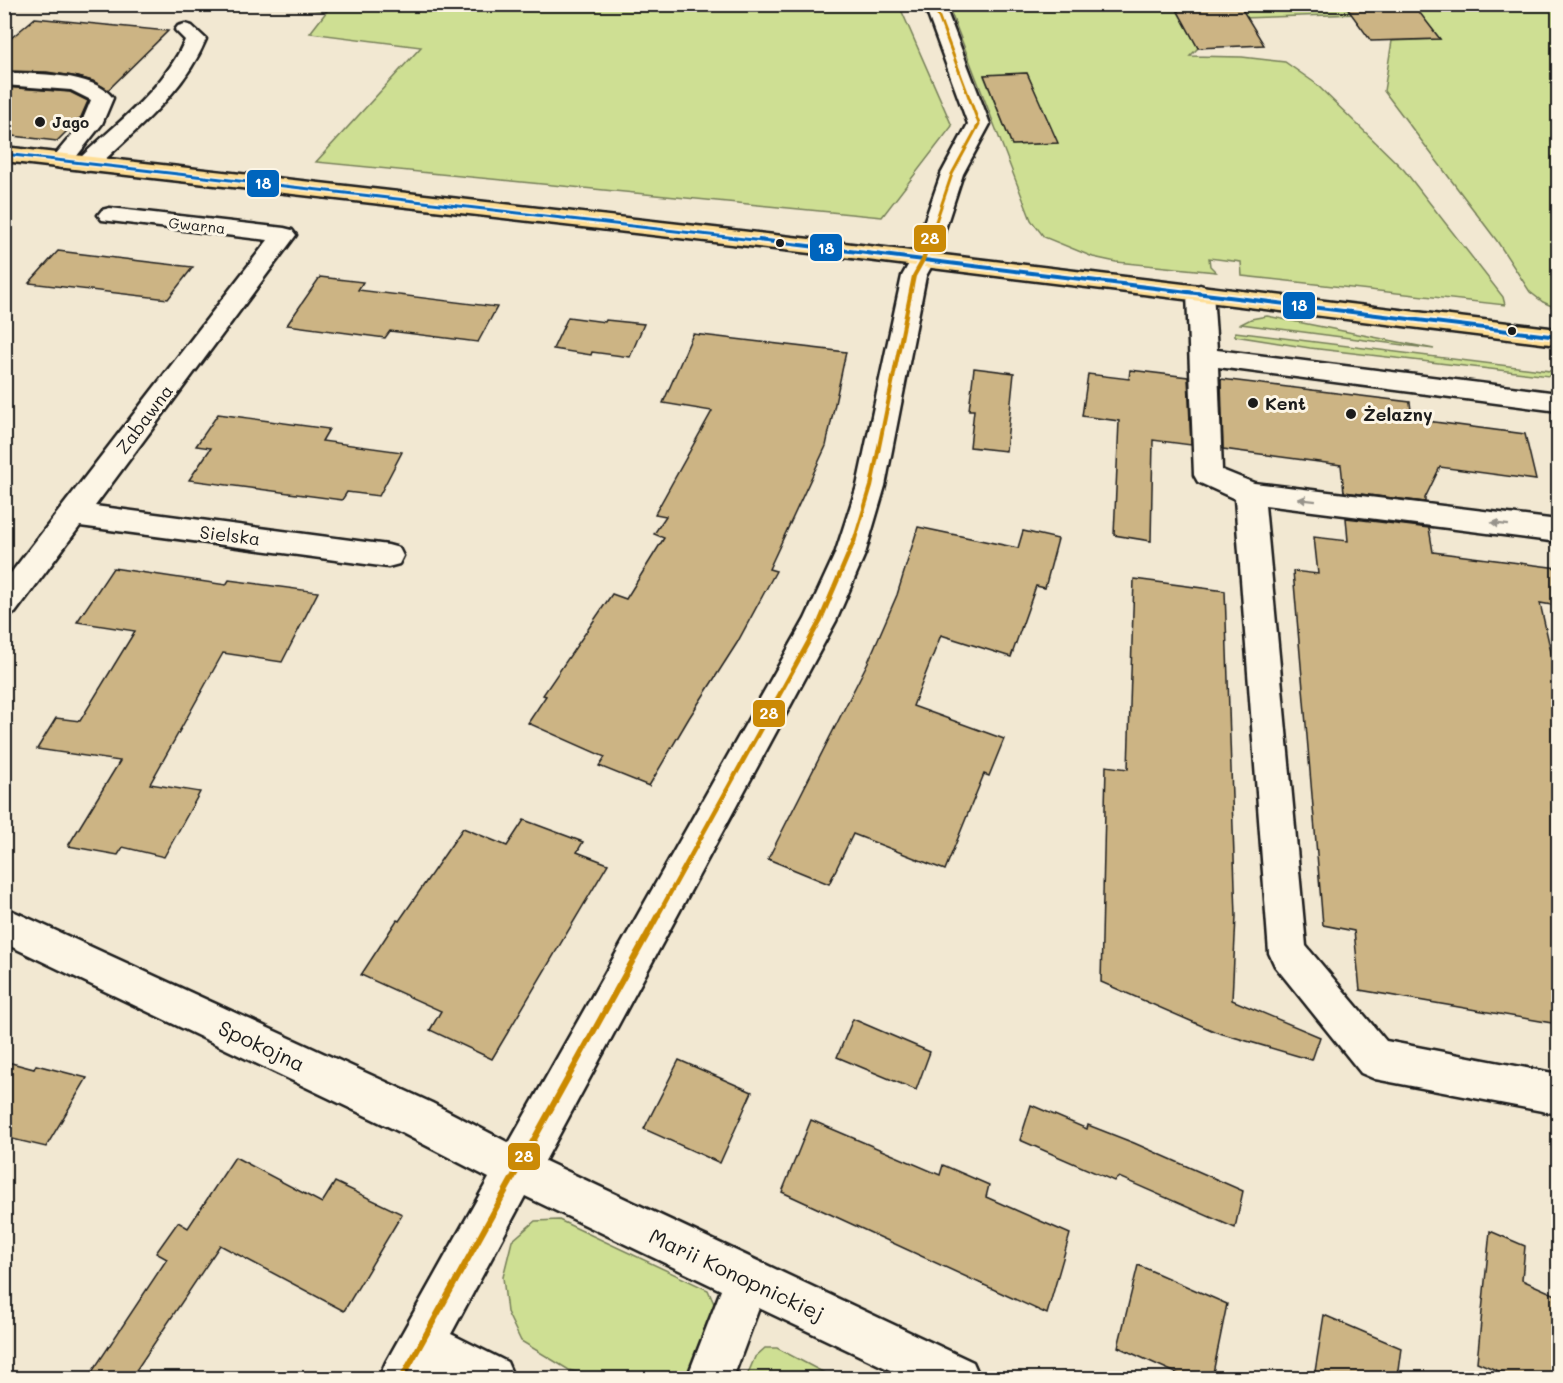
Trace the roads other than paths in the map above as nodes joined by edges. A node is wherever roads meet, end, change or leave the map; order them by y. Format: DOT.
graph roads {
  1 [pos="934,4"];
  2 [pos="185,30"];
  3 [pos="4,79"];
  4 [pos="4,154"];
  5 [pos="61,161"];
  6 [pos="87,164"];
  7 [pos="110,215"];
  8 [pos="284,235"];
  9 [pos="923,260"];
  10 [pos="1200,293"];
  11 [pos="1558,335"];
  12 [pos="1204,357"];
  13 [pos="1558,402"];
  14 [pos="1249,493"];
  15 [pos="71,514"];
  16 [pos="1558,531"];
  17 [pos="388,555"];
  18 [pos="4,605"];
  19 [pos="4,924"];
  20 [pos="1558,1094"];
  21 [pos="517,1170"];
  22 [pos="748,1280"];
  23 [pos="411,1361"];
  24 [pos="491,1378"];
  25 [pos="710,1378"];
  26 [pos="957,1378"];
  1 -- 9 [label="street"];
  2 -- 6 [label="street"];
  3 -- 5 [label="street"];
  4 -- 5 [label="main road"];
  5 -- 6 [label="main road"];
  6 -- 9 [label="main road"];
  7 -- 8 [label="street, Gwarna"];
  8 -- 15 [label="street, Zabawna"];
  9 -- 10 [label="main road"];
  9 -- 21 [label="street"];
  10 -- 11 [label="main road"];
  10 -- 12 [label="street"];
  12 -- 13 [label="street"];
  12 -- 14 [label="street"];
  16 -- 14 [label="street, one-way"];
  14 -- 20 [label="street"];
  15 -- 17 [label="street, Sielska"];
  15 -- 18 [label="street, Zabawna"];
  19 -- 21 [label="street, Spokojna"];
  21 -- 22 [label="street, Marii Konopnickiej"];
  21 -- 23 [label="street"];
  22 -- 25 [label="street"];
  22 -- 26 [label="street, Marii Konopnickiej"];
  23 -- 24 [label="street"];
}
